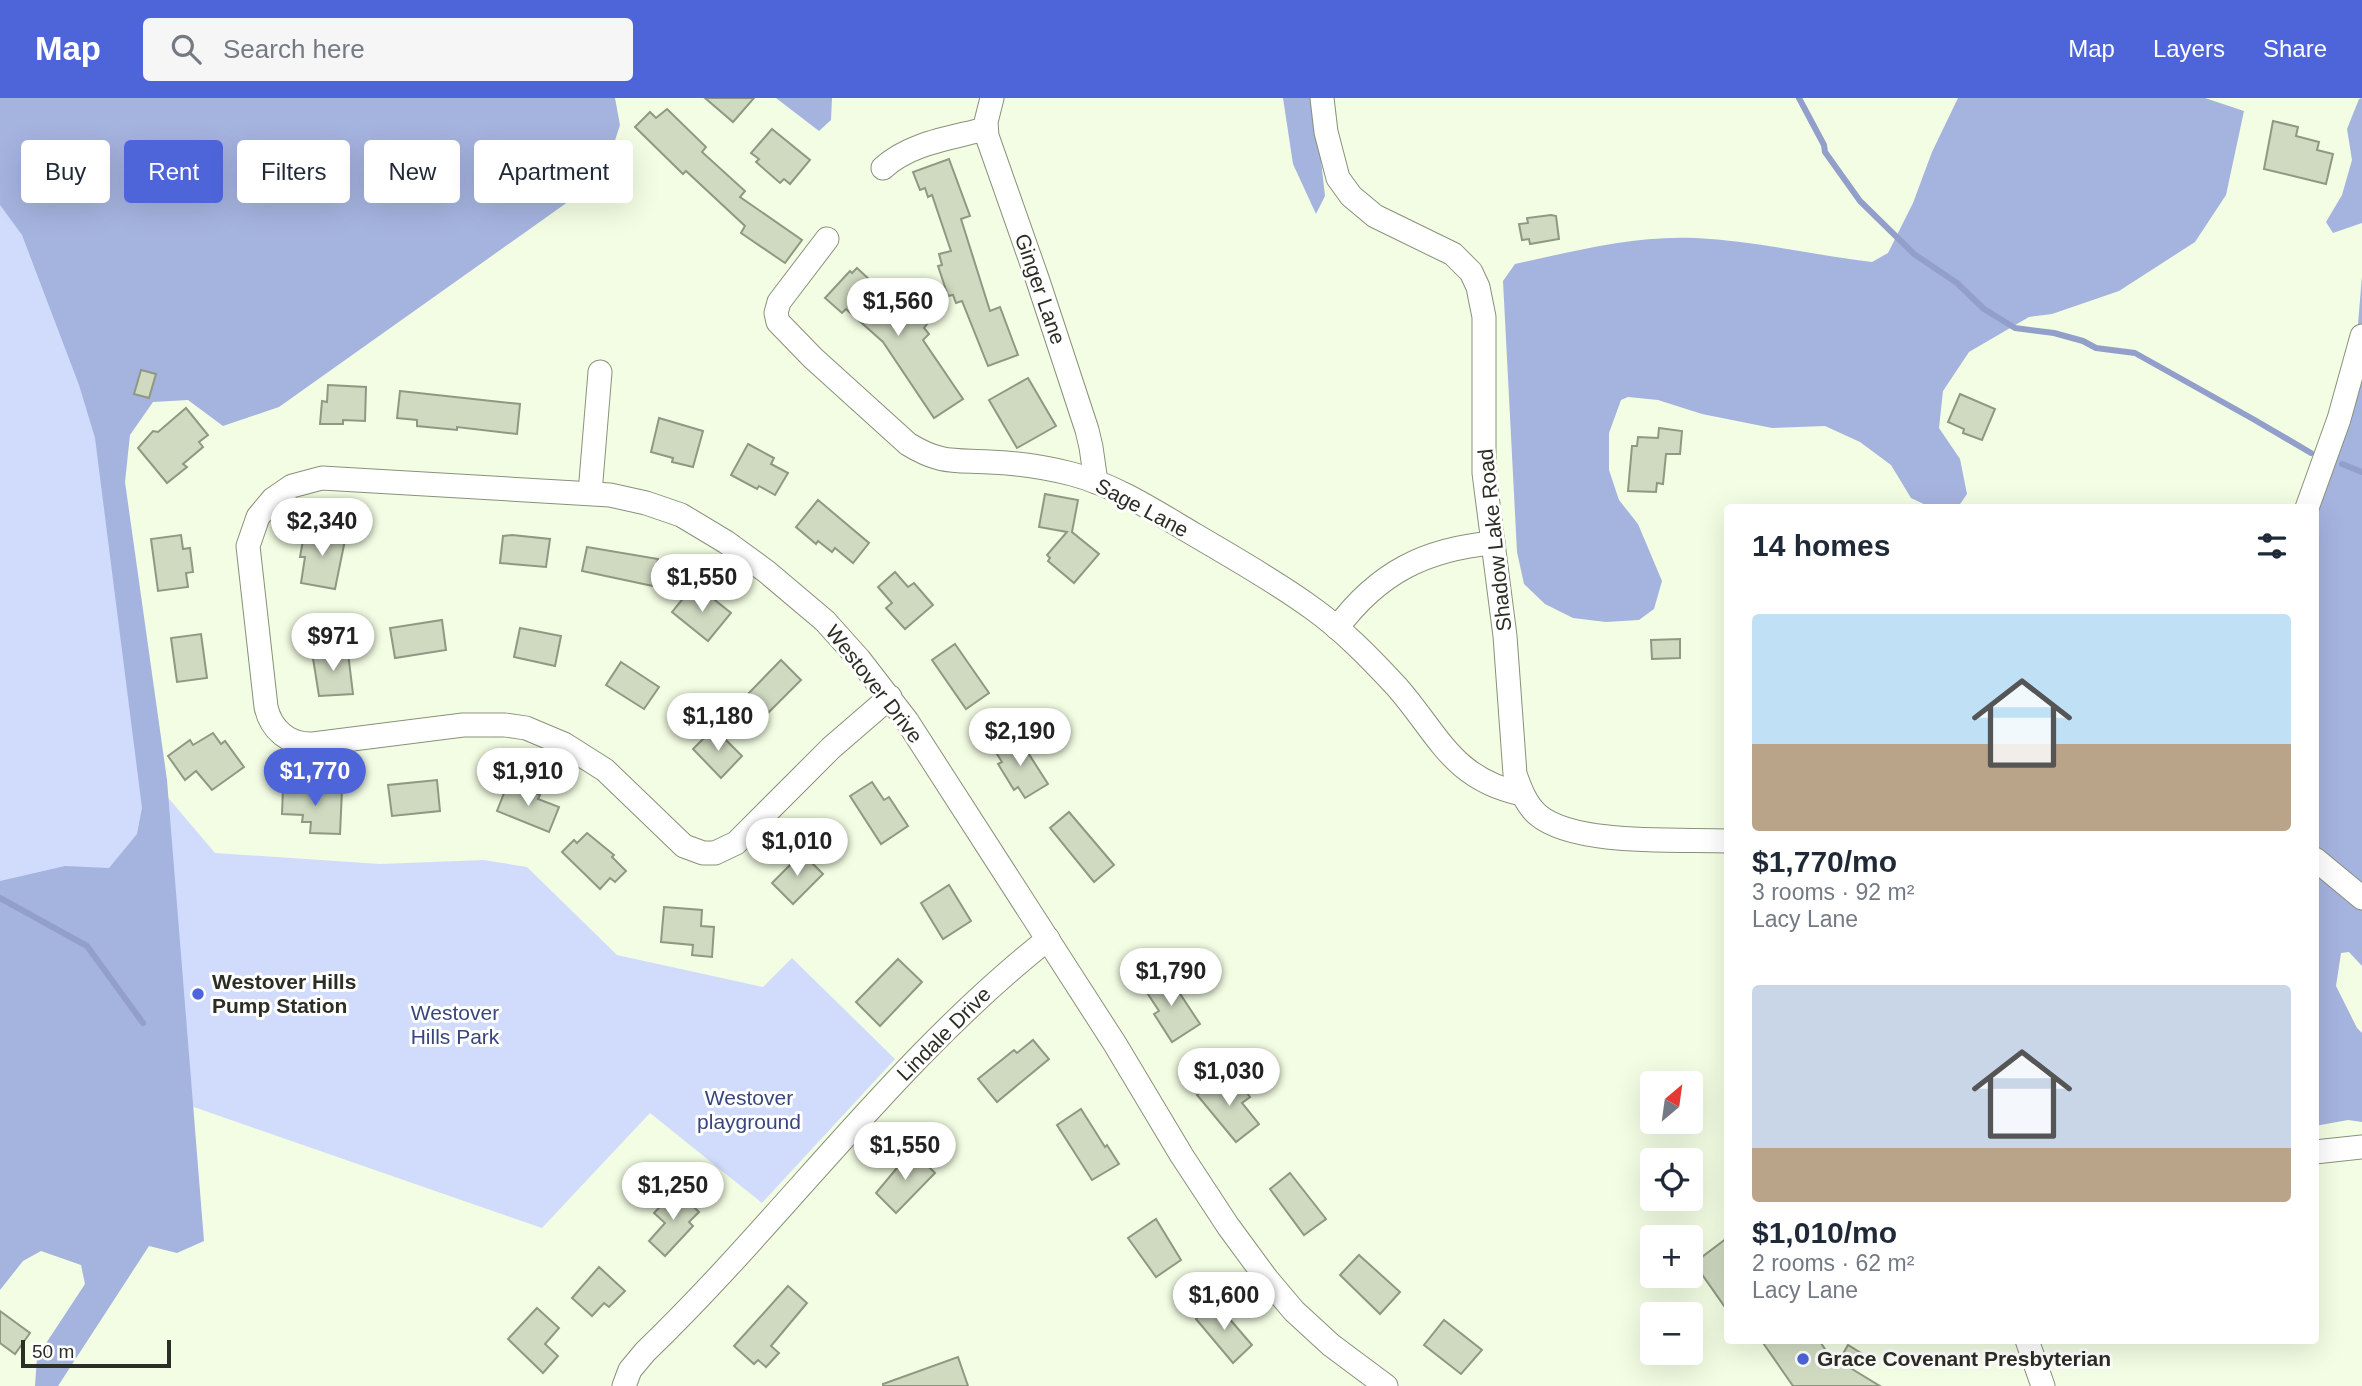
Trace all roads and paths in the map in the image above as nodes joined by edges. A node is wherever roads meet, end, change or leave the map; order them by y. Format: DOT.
graph roads {
  1 [pos="992,98"];
  2 [pos="1322,98"];
  3 [pos="985,129"];
  4 [pos="883,168"];
  5 [pos="827,239"];
  6 [pos="2362,336"];
  7 [pos="600,372"];
  8 [pos="1096,482"];
  9 [pos="590,493"];
  10 [pos="2308,504"];
  11 [pos="1493,543"];
  12 [pos="1337,628"];
  13 [pos="890,697"];
  14 [pos="1522,794"];
  15 [pos="1724,841"];
  16 [pos="2319,862"];
  17 [pos="2362,898"];
  18 [pos="1048,939"];
  19 [pos="2362,1147"];
  20 [pos="2319,1152"];
  21 [pos="2028,1344"];
  22 [pos="624,1386"];
  23 [pos="1386,1386"];
  24 [pos="2043,1386"];
  1 -- 3 [label="street"];
  2 -- 11 [label="street, Shadow Lake Road"];
  3 -- 4 [label="street"];
  3 -- 8 [label="street, Ginger Lane"];
  5 -- 8 [label="street, Sage Lane"];
  6 -- 10 [label="street"];
  7 -- 9 [label="street"];
  8 -- 12 [label="street, Sage Lane"];
  9 -- 13 [label="street, Westover Drive"];
  9 -- 13 [label="street, Westover Drive"];
  11 -- 12 [label="street"];
  11 -- 14 [label="street, Shadow Lake Road"];
  12 -- 14 [label="street, Sage Lane"];
  13 -- 18 [label="street, Westover Drive"];
  14 -- 15 [label="street, Shadow Lake Road"];
  16 -- 17 [label="street"];
  18 -- 22 [label="street, Lindale Drive"];
  18 -- 23 [label="street, Westover Drive"];
  19 -- 20 [label="street"];
  21 -- 24 [label="street"];
}
